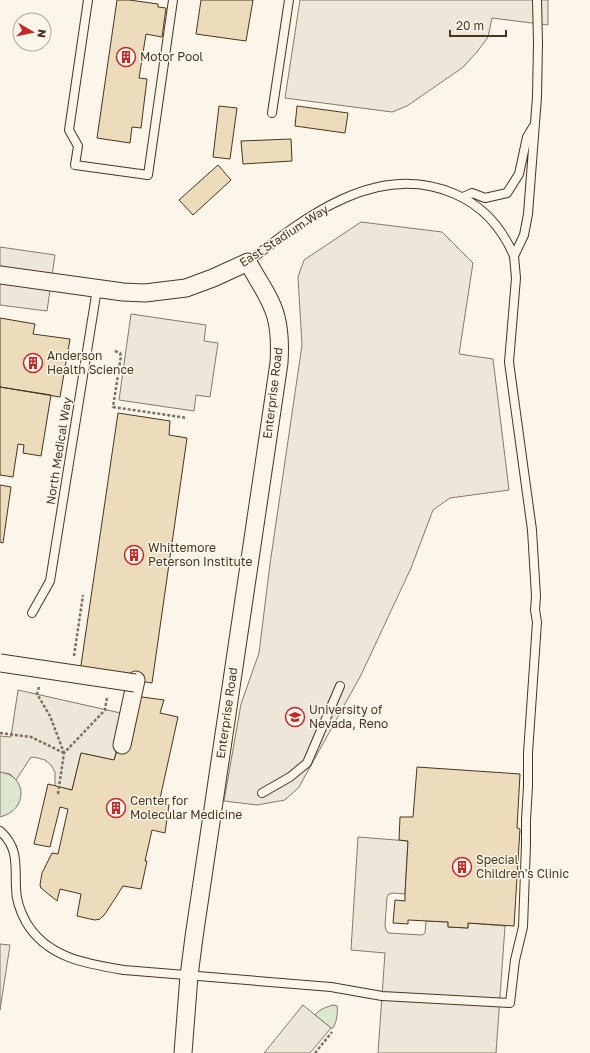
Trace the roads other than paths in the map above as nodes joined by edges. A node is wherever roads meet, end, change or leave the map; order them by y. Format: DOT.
graph roads {
  1 [pos="88,0"];
  2 [pos="173,0"];
  3 [pos="289,0"];
  4 [pos="536,0"];
  5 [pos="272,113"];
  6 [pos="535,124"];
  7 [pos="463,197"];
  8 [pos="514,256"];
  9 [pos="248,262"];
  10 [pos="0,275"];
  11 [pos="97,289"];
  12 [pos="32,613"];
  13 [pos="0,663"];
  14 [pos="340,686"];
  15 [pos="122,745"];
  16 [pos="262,793"];
  17 [pos="0,831"];
  18 [pos="189,976"];
  19 [pos="183,1053"];
  1 -- 2 [label="lane"];
  3 -- 5 [label="lane"];
  4 -- 6 [label="lane"];
  6 -- 7 [label="lane"];
  6 -- 8 [label="lane"];
  7 -- 8 [label="lane, East Stadium Way"];
  7 -- 9 [label="lane, East Stadium Way"];
  8 -- 18 [label="lane"];
  9 -- 11 [label="street, East Stadium Way"];
  9 -- 18 [label="street, Enterprise Road"];
  10 -- 11 [label="street, East Stadium Way"];
  11 -- 12 [label="lane, North Medical Way"];
  13 -- 15 [label="street, bridge"];
  14 -- 16 [label="lane"];
  17 -- 18 [label="lane"];
  18 -- 19 [label="street, Enterprise Road"];
}
